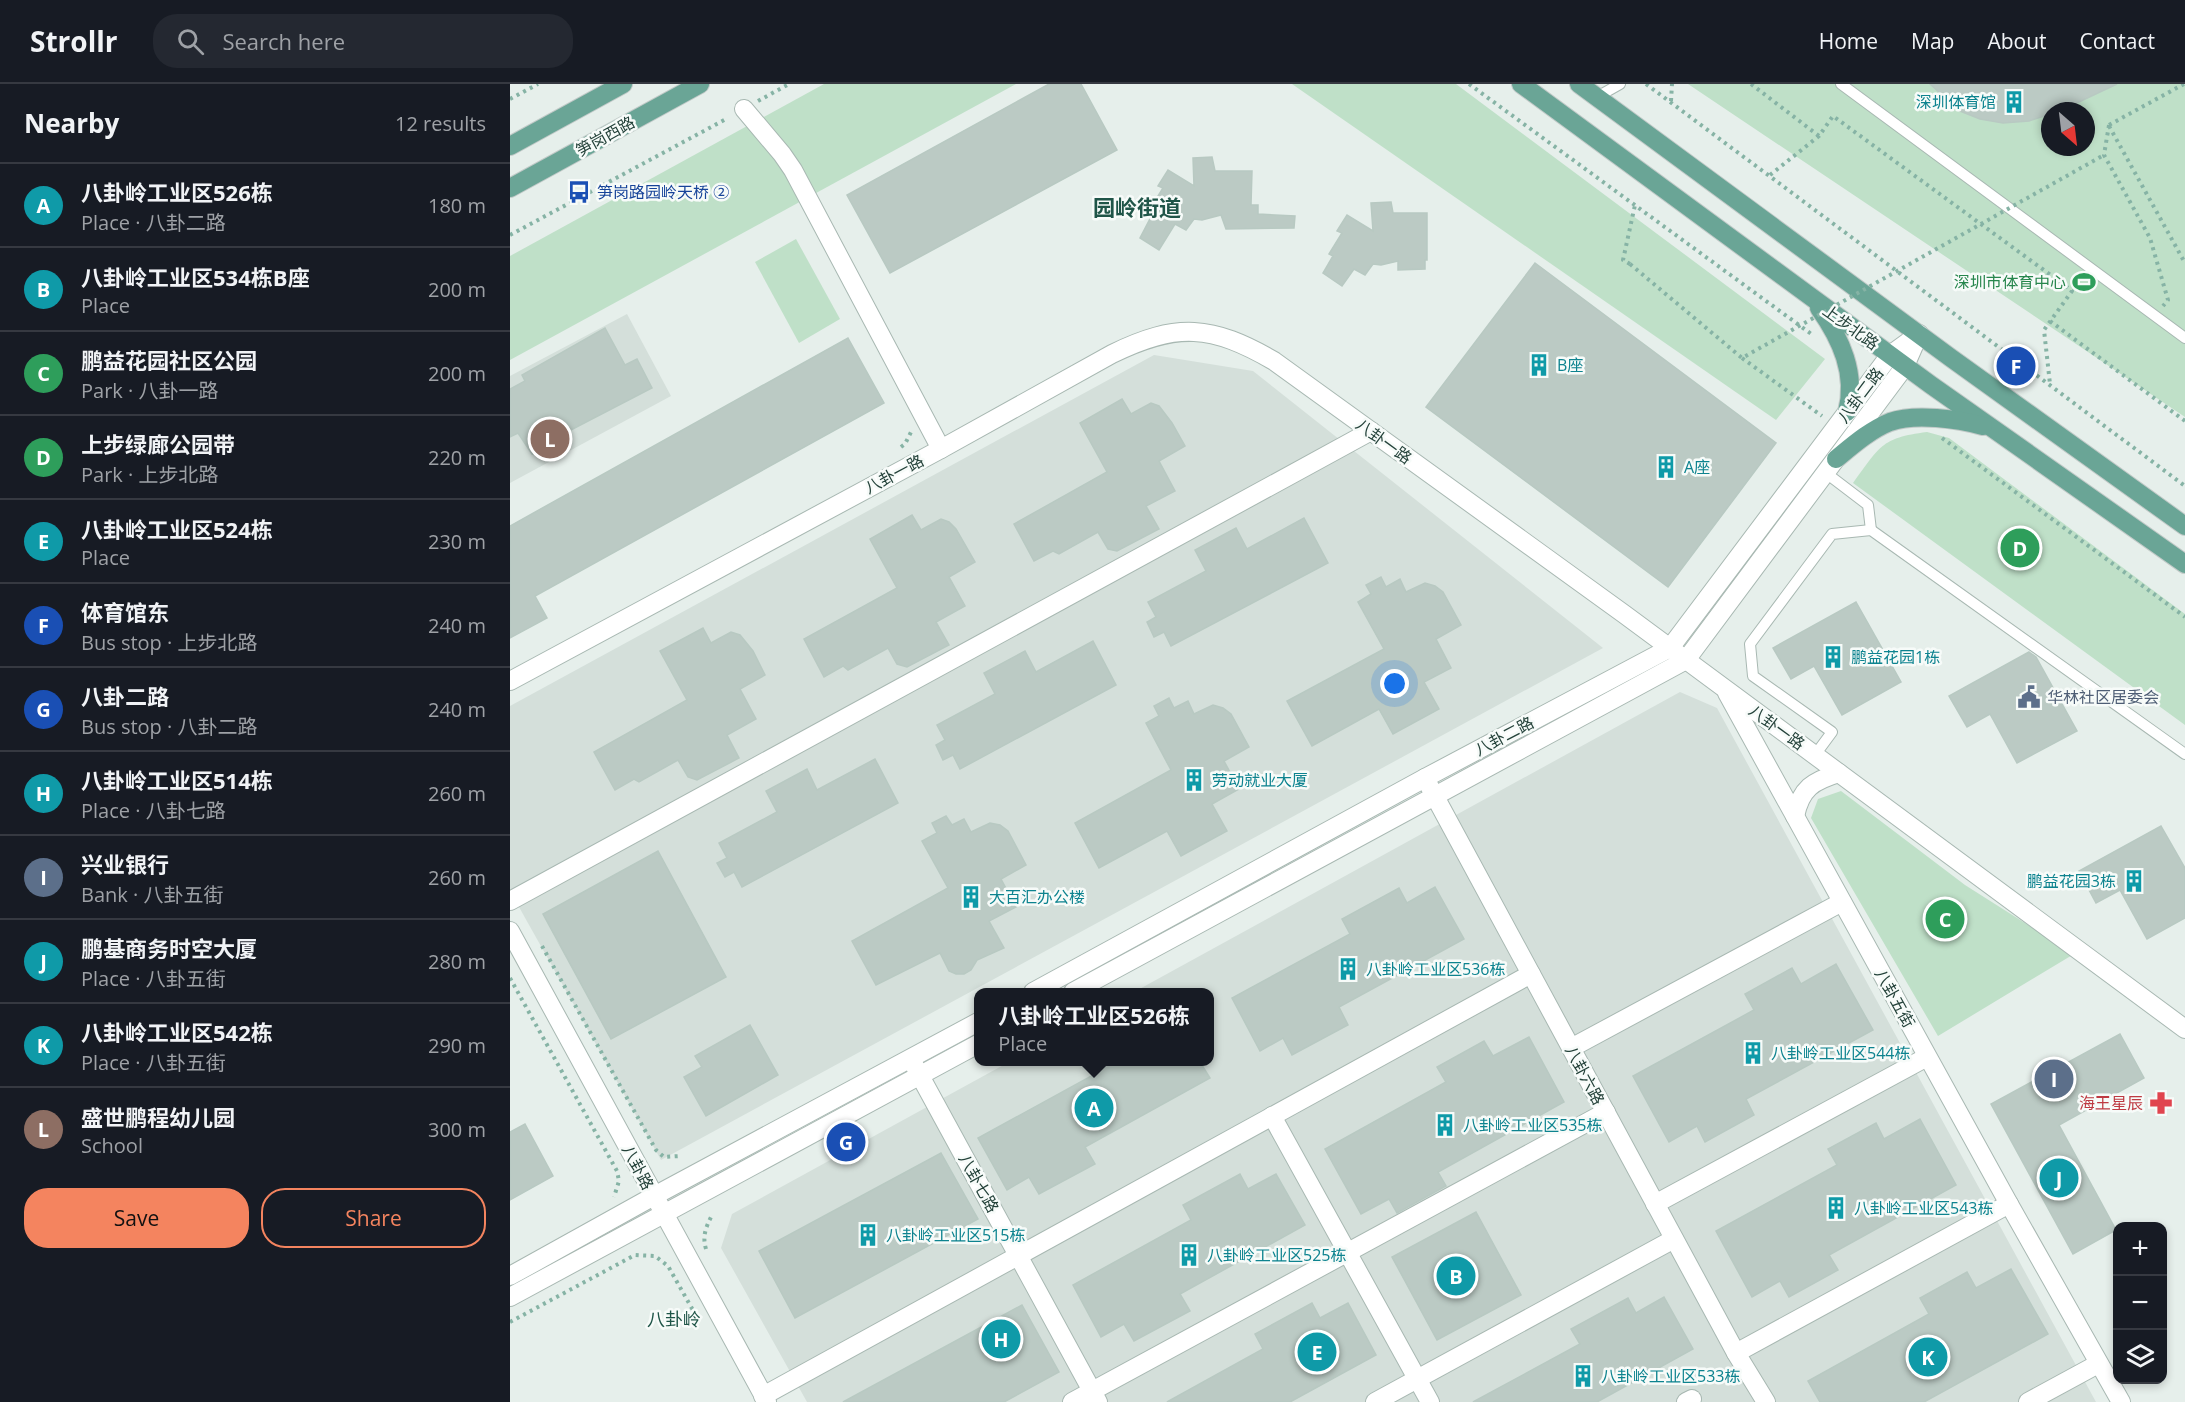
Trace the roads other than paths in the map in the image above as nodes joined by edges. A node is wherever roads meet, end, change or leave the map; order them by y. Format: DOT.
graph roads {
  1 [pos="623,84"];
  2 [pos="700,84"];
  3 [pos="1521,84"];
  4 [pos="1579,84"];
  5 [pos="1620,84"];
  6 [pos="1840,84"];
  7 [pos="1597,97"];
  8 [pos="743,109"];
  9 [pos="510,146"];
  10 [pos="510,188"];
  11 [pos="1811,297"];
  12 [pos="1919,334"];
  13 [pos="2185,338"];
  14 [pos="1890,355"];
  15 [pos="1905,366"];
  16 [pos="1847,412"];
  17 [pos="1993,429"];
  18 [pos="1371,431"];
  19 [pos="940,449"];
  20 [pos="1831,466"];
  21 [pos="2185,526"];
  22 [pos="1871,530"];
  23 [pos="2185,564"];
  24 [pos="1670,648"];
  25 [pos="1686,660"];
  26 [pos="510,681"];
  27 [pos="1724,688"];
  28 [pos="2185,754"];
  29 [pos="1815,755"];
  30 [pos="1839,773"];
  31 [pos="1425,778"];
  32 [pos="1434,796"];
  33 [pos="1795,816"];
  34 [pos="510,901"];
  35 [pos="1842,902"];
  36 [pos="510,931"];
  37 [pos="1531,974"];
  38 [pos="1042,988"];
  39 [pos="1082,988"];
  40 [pos="974,1024"];
  41 [pos="2185,1029"];
  42 [pos="974,1046"];
  43 [pos="1571,1048"];
  44 [pos="1928,1057"];
  45 [pos="911,1059"];
  46 [pos="920,1076"];
  47 [pos="1606,1112"];
  48 [pos="1272,1116"];
  49 [pos="654,1196"];
  50 [pos="1655,1204"];
  51 [pos="2009,1204"];
  52 [pos="664,1215"];
  53 [pos="1674,1239"];
  54 [pos="1348,1252"];
  55 [pos="1019,1256"];
  56 [pos="510,1276"];
  57 [pos="510,1297"];
  58 [pos="1736,1353"];
  59 [pos="2098,1364"];
  60 [pos="1418,1379"];
  61 [pos="1095,1396"];
  62 [pos="765,1399"];
  63 [pos="1072,1402"];
  64 [pos="1375,1402"];
  65 [pos="1430,1402"];
  66 [pos="1766,1402"];
  67 [pos="2028,1402"];
  68 [pos="2121,1402"];
  1 -- 9 [label="main road"];
  2 -- 10 [label="main road, 笋岗西路"];
  3 -- 11 [label="main road, 上步北路"];
  4 -- 7 [label="main road"];
  5 -- 7 [label="lane"];
  6 -- 13 [label="lane"];
  7 -- 12 [label="main road"];
  8 -- 19 [label="street"];
  11 -- 14 [label="main road, 上步北路"];
  11 -- 16 [label="main road"];
  12 -- 14 [label="street, 八卦二路"];
  12 -- 15 [label="street, 八卦二路"];
  12 -- 21 [label="main road"];
  14 -- 15 [label="main road, 上步北路"];
  14 -- 16 [label="street, 八卦二路"];
  15 -- 17 [label="main road, 上步北路"];
  15 -- 20 [label="street, 八卦二路"];
  16 -- 24 [label="street, 八卦二路"];
  17 -- 20 [label="main road"];
  17 -- 23 [label="main road, 上步北路"];
  18 -- 19 [label="street, 八卦一路"];
  18 -- 24 [label="street, 八卦一路"];
  18 -- 34 [label="street"];
  19 -- 26 [label="street, 八卦一路"];
  20 -- 22 [label="lane"];
  20 -- 25 [label="street, 八卦二路"];
  22 -- 28 [label="lane"];
  22 -- 29 [label="lane"];
  24 -- 25 [label="street, 八卦一路"];
  24 -- 31 [label="street, 八卦二路"];
  25 -- 27 [label="street, 八卦一路"];
  25 -- 32 [label="street, 八卦二路"];
  27 -- 29 [label="street, 八卦一路"];
  27 -- 33 [label="street, 八卦五街"];
  29 -- 30 [label="street, 八卦一路"];
  30 -- 33 [label="street"];
  30 -- 41 [label="street, 八卦一路"];
  31 -- 32 [label="street, 八卦六路"];
  31 -- 38 [label="street, 八卦二路"];
  32 -- 37 [label="street, 八卦六路"];
  32 -- 39 [label="street, 八卦二路"];
  33 -- 35 [label="street, 八卦五街"];
  35 -- 43 [label="street"];
  35 -- 44 [label="street, 八卦五街"];
  36 -- 49 [label="street, 八卦路"];
  37 -- 43 [label="street, 八卦六路"];
  37 -- 48 [label="street"];
  40 -- 45 [label="street"];
  42 -- 46 [label="street"];
  43 -- 47 [label="street, 八卦六路"];
  44 -- 50 [label="street"];
  44 -- 51 [label="street, 八卦五街"];
  45 -- 46 [label="street, 八卦七路"];
  45 -- 49 [label="street"];
  46 -- 52 [label="street"];
  46 -- 55 [label="street, 八卦七路"];
  47 -- 50 [label="street, 八卦六路"];
  47 -- 54 [label="street"];
  48 -- 54 [label="street"];
  48 -- 55 [label="street"];
  49 -- 52 [label="street, 八卦路"];
  49 -- 56 [label="street"];
  50 -- 53 [label="street, 八卦六路"];
  51 -- 58 [label="street"];
  51 -- 59 [label="street, 八卦五街"];
  52 -- 57 [label="street"];
  52 -- 62 [label="street, 八卦路"];
  53 -- 58 [label="street, 八卦六路"];
  53 -- 60 [label="street"];
  54 -- 60 [label="street"];
  54 -- 61 [label="street"];
  55 -- 61 [label="street, 八卦七路"];
  55 -- 62 [label="street"];
  58 -- 66 [label="street, 八卦六路"];
  59 -- 67 [label="street"];
  59 -- 68 [label="street, 八卦五街"];
  60 -- 64 [label="street"];
  60 -- 65 [label="street"];
  61 -- 63 [label="street"];
}
